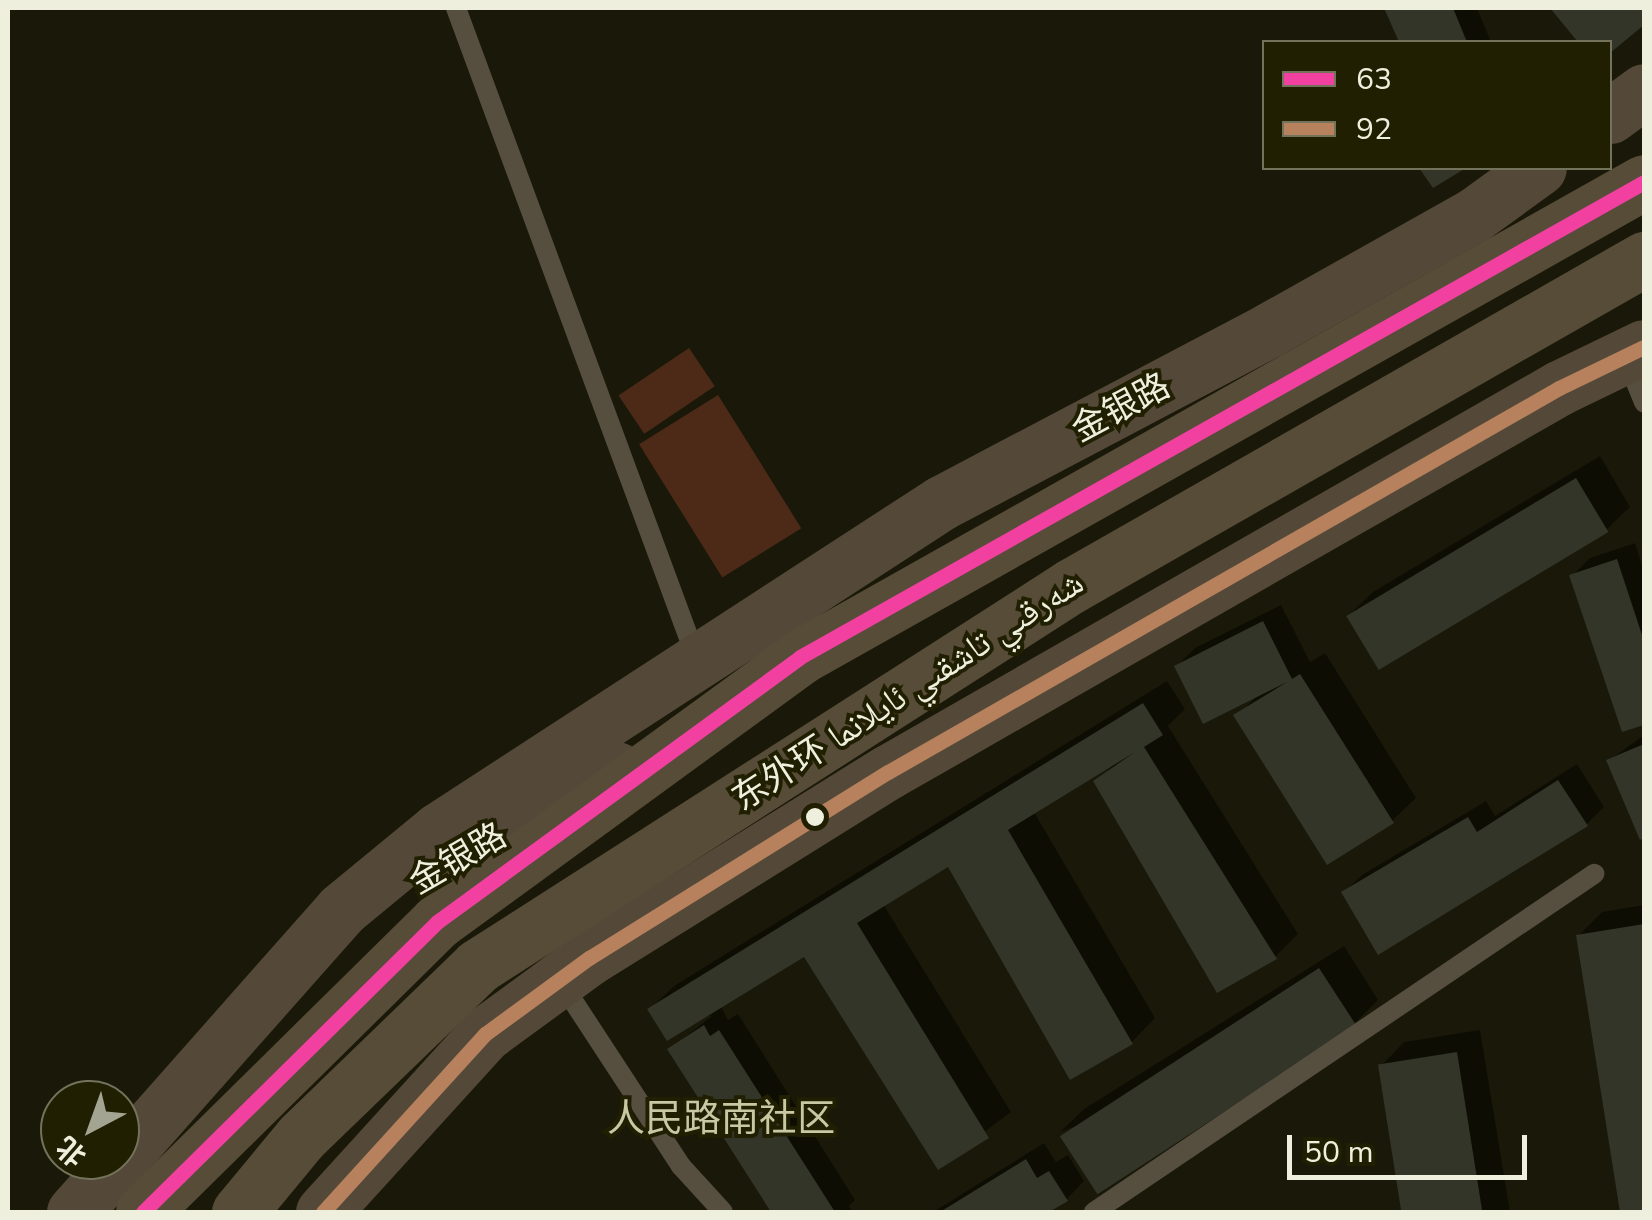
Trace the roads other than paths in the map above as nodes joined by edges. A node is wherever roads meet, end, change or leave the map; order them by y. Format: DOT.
graph roads {
  1 [pos="456,8"];
  2 [pos="1644,91"];
  3 [pos="1612,115"];
  4 [pos="1536,170"];
  5 [pos="1644,182"];
  6 [pos="1644,204"];
  7 [pos="1644,238"];
  8 [pos="1644,259"];
  9 [pos="1638,369"];
  10 [pos="697,662"];
  11 [pos="1594,874"];
  12 [pos="280,980"];
  13 [pos="559,980"];
  14 [pos="74,1212"];
  15 [pos="143,1212"];
  16 [pos="239,1212"];
  17 [pos="322,1212"];
  18 [pos="723,1212"];
  19 [pos="1094,1212"];
  1 -- 10 [label="lane"];
  2 -- 3 [label="main road"];
  4 -- 10 [label="main road, 金银路"];
  5 -- 15 [label="highway, 东外环 شەرقىي تاشقىي ئايلانما, bridge"];
  6 -- 12 [label="main road, 金银路"];
  7 -- 13 [label="main road"];
  8 -- 16 [label="highway, 东外环 شەرقىي تاشقىي ئايلانما, bridge"];
  9 -- 13 [label="main road"];
  10 -- 12 [label="main road, 金银路"];
  11 -- 19 [label="lane"];
  12 -- 14 [label="main road, 金银路"];
  13 -- 17 [label="main road"];
  13 -- 18 [label="lane"];
}
